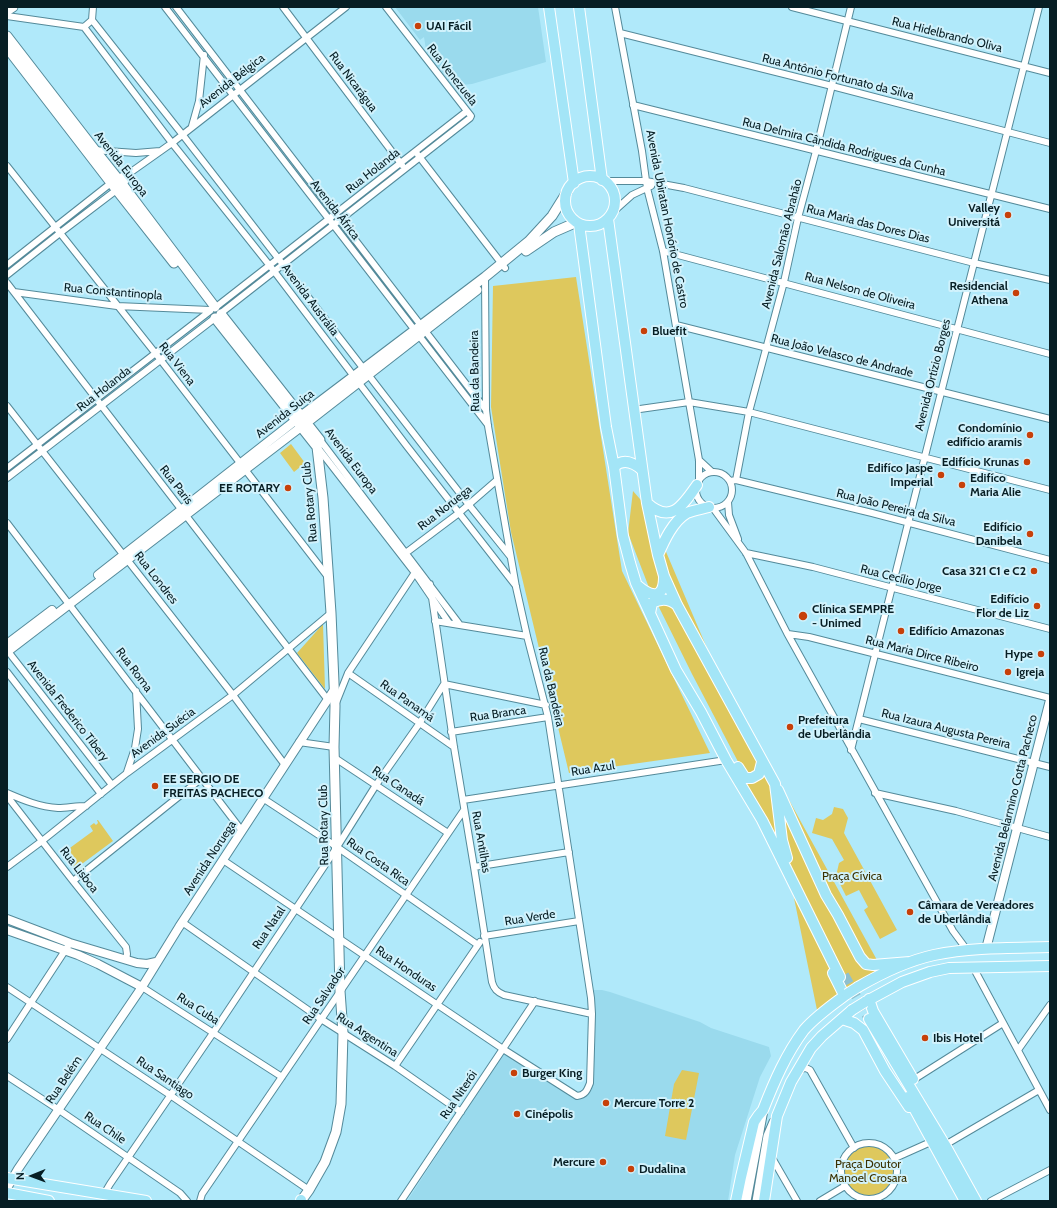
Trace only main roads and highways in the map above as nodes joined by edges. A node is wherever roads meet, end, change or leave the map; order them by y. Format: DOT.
graph roads {
  1 [pos="13,7"];
  2 [pos="549,7"];
  3 [pos="579,7"];
  4 [pos="7,11"];
  5 [pos="7,36"];
  6 [pos="7,48"];
  7 [pos="603,180"];
  8 [pos="574,183"];
  9 [pos="117,184"];
  10 [pos="567,192"];
  11 [pos="610,215"];
  12 [pos="578,223"];
  13 [pos="503,265"];
  14 [pos="301,421"];
  15 [pos="318,443"];
  16 [pos="614,467"];
  17 [pos="642,470"];
  18 [pos="698,483"];
  19 [pos="647,503"];
  20 [pos="711,508"];
  21 [pos="658,555"];
  22 [pos="664,576"];
  23 [pos="636,583"];
  24 [pos="677,605"];
  25 [pos="650,613"];
  26 [pos="701,712"];
  27 [pos="762,762"];
  28 [pos="775,784"];
  29 [pos="744,789"];
  30 [pos="1050,947"];
  31 [pos="986,949"];
  32 [pos="910,962"];
  33 [pos="1050,966"];
  34 [pos="976,967"];
  35 [pos="846,995"];
  36 [pos="867,1001"];
  37 [pos="842,1019"];
  38 [pos="867,1020"];
  39 [pos="763,1110"];
  40 [pos="777,1116"];
  41 [pos="932,1135"];
  42 [pos="10,1178"];
  43 [pos="7,1194"];
  44 [pos="49,1201"];
  45 [pos="146,1201"];
  46 [pos="301,1201"];
  47 [pos="736,1201"];
  48 [pos="746,1201"];
  49 [pos="757,1201"];
  50 [pos="764,1201"];
  51 [pos="965,1201"];
  52 [pos="976,1201"];
  1 -- 4 [label="main road"];
  2 -- 8 [label="main road"];
  3 -- 7 [label="main road"];
  5 -- 9 [label="main road, Avenida Europa"];
  6 -- 9 [label="main road, Avenida Europa"];
  7 -- 8 [label="main road"];
  7 -- 11 [label="main road"];
  8 -- 10 [label="main road"];
  9 -- 14 [label="main road, Avenida Europa"];
  10 -- 12 [label="main road"];
  10 -- 13 [label="main road, Avenida Suiça"];
  11 -- 12 [label="main road"];
  11 -- 17 [label="main road"];
  12 -- 13 [label="main road, Avenida Suiça"];
  12 -- 16 [label="main road"];
  13 -- 14 [label="main road, Avenida Suiça"];
  14 -- 15 [label="main road, Avenida Europa"];
  15 -- 46 [label="main road, Rua Rotary Club"];
  16 -- 17 [label="main road"];
  16 -- 23 [label="main road"];
  17 -- 19 [label="main road"];
  18 -- 19 [label="main road"];
  19 -- 21 [label="main road"];
  20 -- 21 [label="main road"];
  21 -- 22 [label="main road"];
  22 -- 23 [label="main road"];
  22 -- 24 [label="main road"];
  23 -- 25 [label="main road"];
  24 -- 25 [label="main road"];
  24 -- 27 [label="main road"];
  25 -- 26 [label="main road"];
  26 -- 27 [label="main road"];
  26 -- 29 [label="main road"];
  27 -- 28 [label="main road"];
  28 -- 29 [label="main road"];
  28 -- 32 [label="main road"];
  29 -- 35 [label="main road"];
  30 -- 31 [label="main road"];
  31 -- 32 [label="main road"];
  31 -- 34 [label="main road"];
  32 -- 35 [label="main road, bridge"];
  33 -- 34 [label="main road"];
  34 -- 36 [label="main road"];
  35 -- 39 [label="main road"];
  36 -- 37 [label="main road, bridge"];
  36 -- 41 [label="main road"];
  37 -- 40 [label="main road"];
  37 -- 41 [label="main road"];
  38 -- 41 [label="main road"];
  39 -- 47 [label="main road"];
  39 -- 48 [label="main road"];
  40 -- 49 [label="main road"];
  40 -- 50 [label="main road"];
  41 -- 51 [label="main road"];
  41 -- 52 [label="main road"];
  42 -- 45 [label="main road"];
  43 -- 44 [label="main road"];
}
